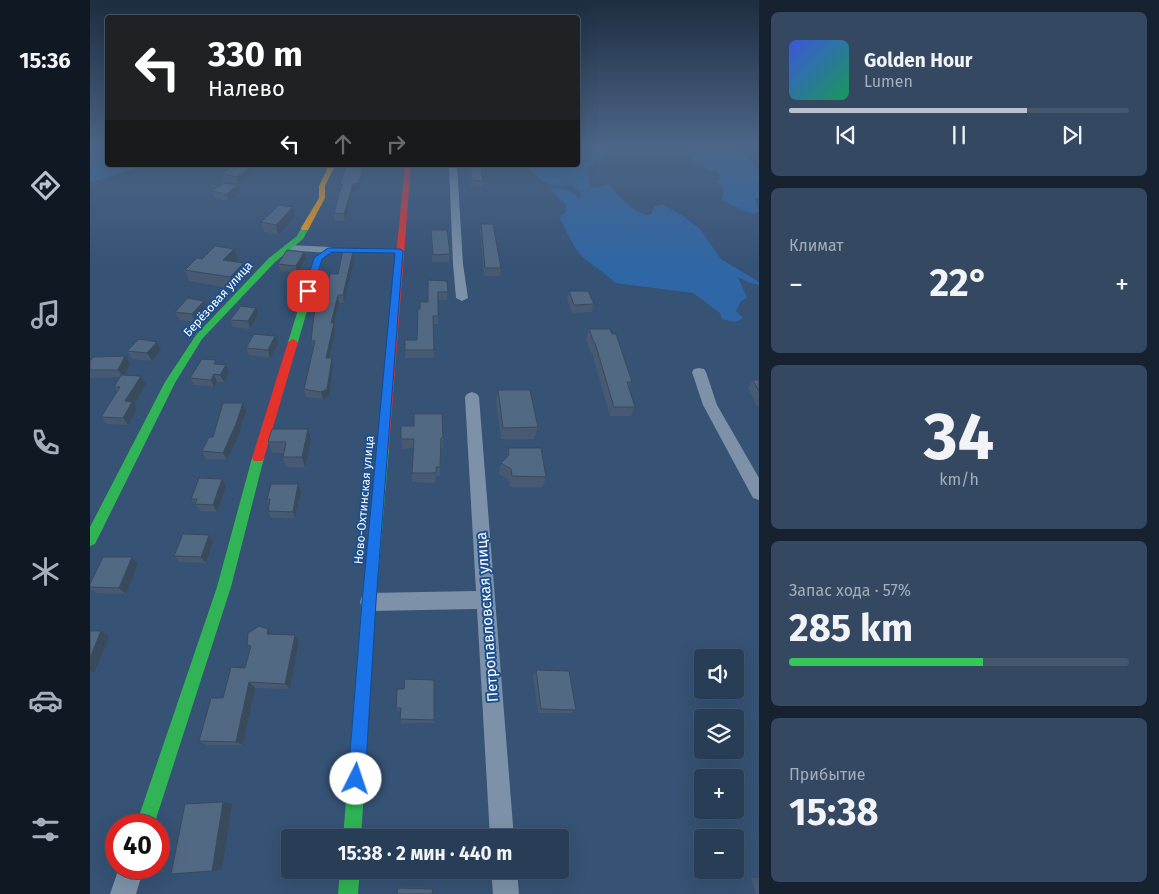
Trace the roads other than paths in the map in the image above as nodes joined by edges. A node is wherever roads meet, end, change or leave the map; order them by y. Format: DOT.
graph roads {
  1 [pos="322,186"];
  2 [pos="406,186"];
  3 [pos="454,186"];
  4 [pos="289,248"];
  5 [pos="330,250"];
  6 [pos="400,251"];
  7 [pos="462,298"];
  8 [pos="699,372"];
  9 [pos="472,397"];
  10 [pos="759,493"];
  11 [pos="90,540"];
  12 [pos="486,600"];
  13 [pos="369,602"];
  14 [pos="149,814"];
  15 [pos="353,829"];
  16 [pos="501,829"];
  17 [pos="128,879"];
  18 [pos="349,879"];
  19 [pos="505,879"];
  20 [pos="123,894"];
  21 [pos="348,894"];
  22 [pos="506,894"];
  1 -- 4 [label="street, Берёзовая улица"];
  2 -- 6 [label="street, Ново-Охтинская улица"];
  3 -- 7 [label="street"];
  4 -- 5 [label="street"];
  4 -- 11 [label="street, Берёзовая улица"];
  5 -- 6 [label="street"];
  5 -- 14 [label="street"];
  6 -- 13 [label="street, Ново-Охтинская улица"];
  8 -- 10 [label="street"];
  9 -- 12 [label="street, Петропавловская улица"];
  12 -- 13 [label="street"];
  12 -- 16 [label="street, Петропавловская улица"];
  13 -- 15 [label="street, Ново-Охтинская улица"];
  17 -- 20 [label="street"];
  18 -- 21 [label="street"];
  19 -- 22 [label="street"];
}
